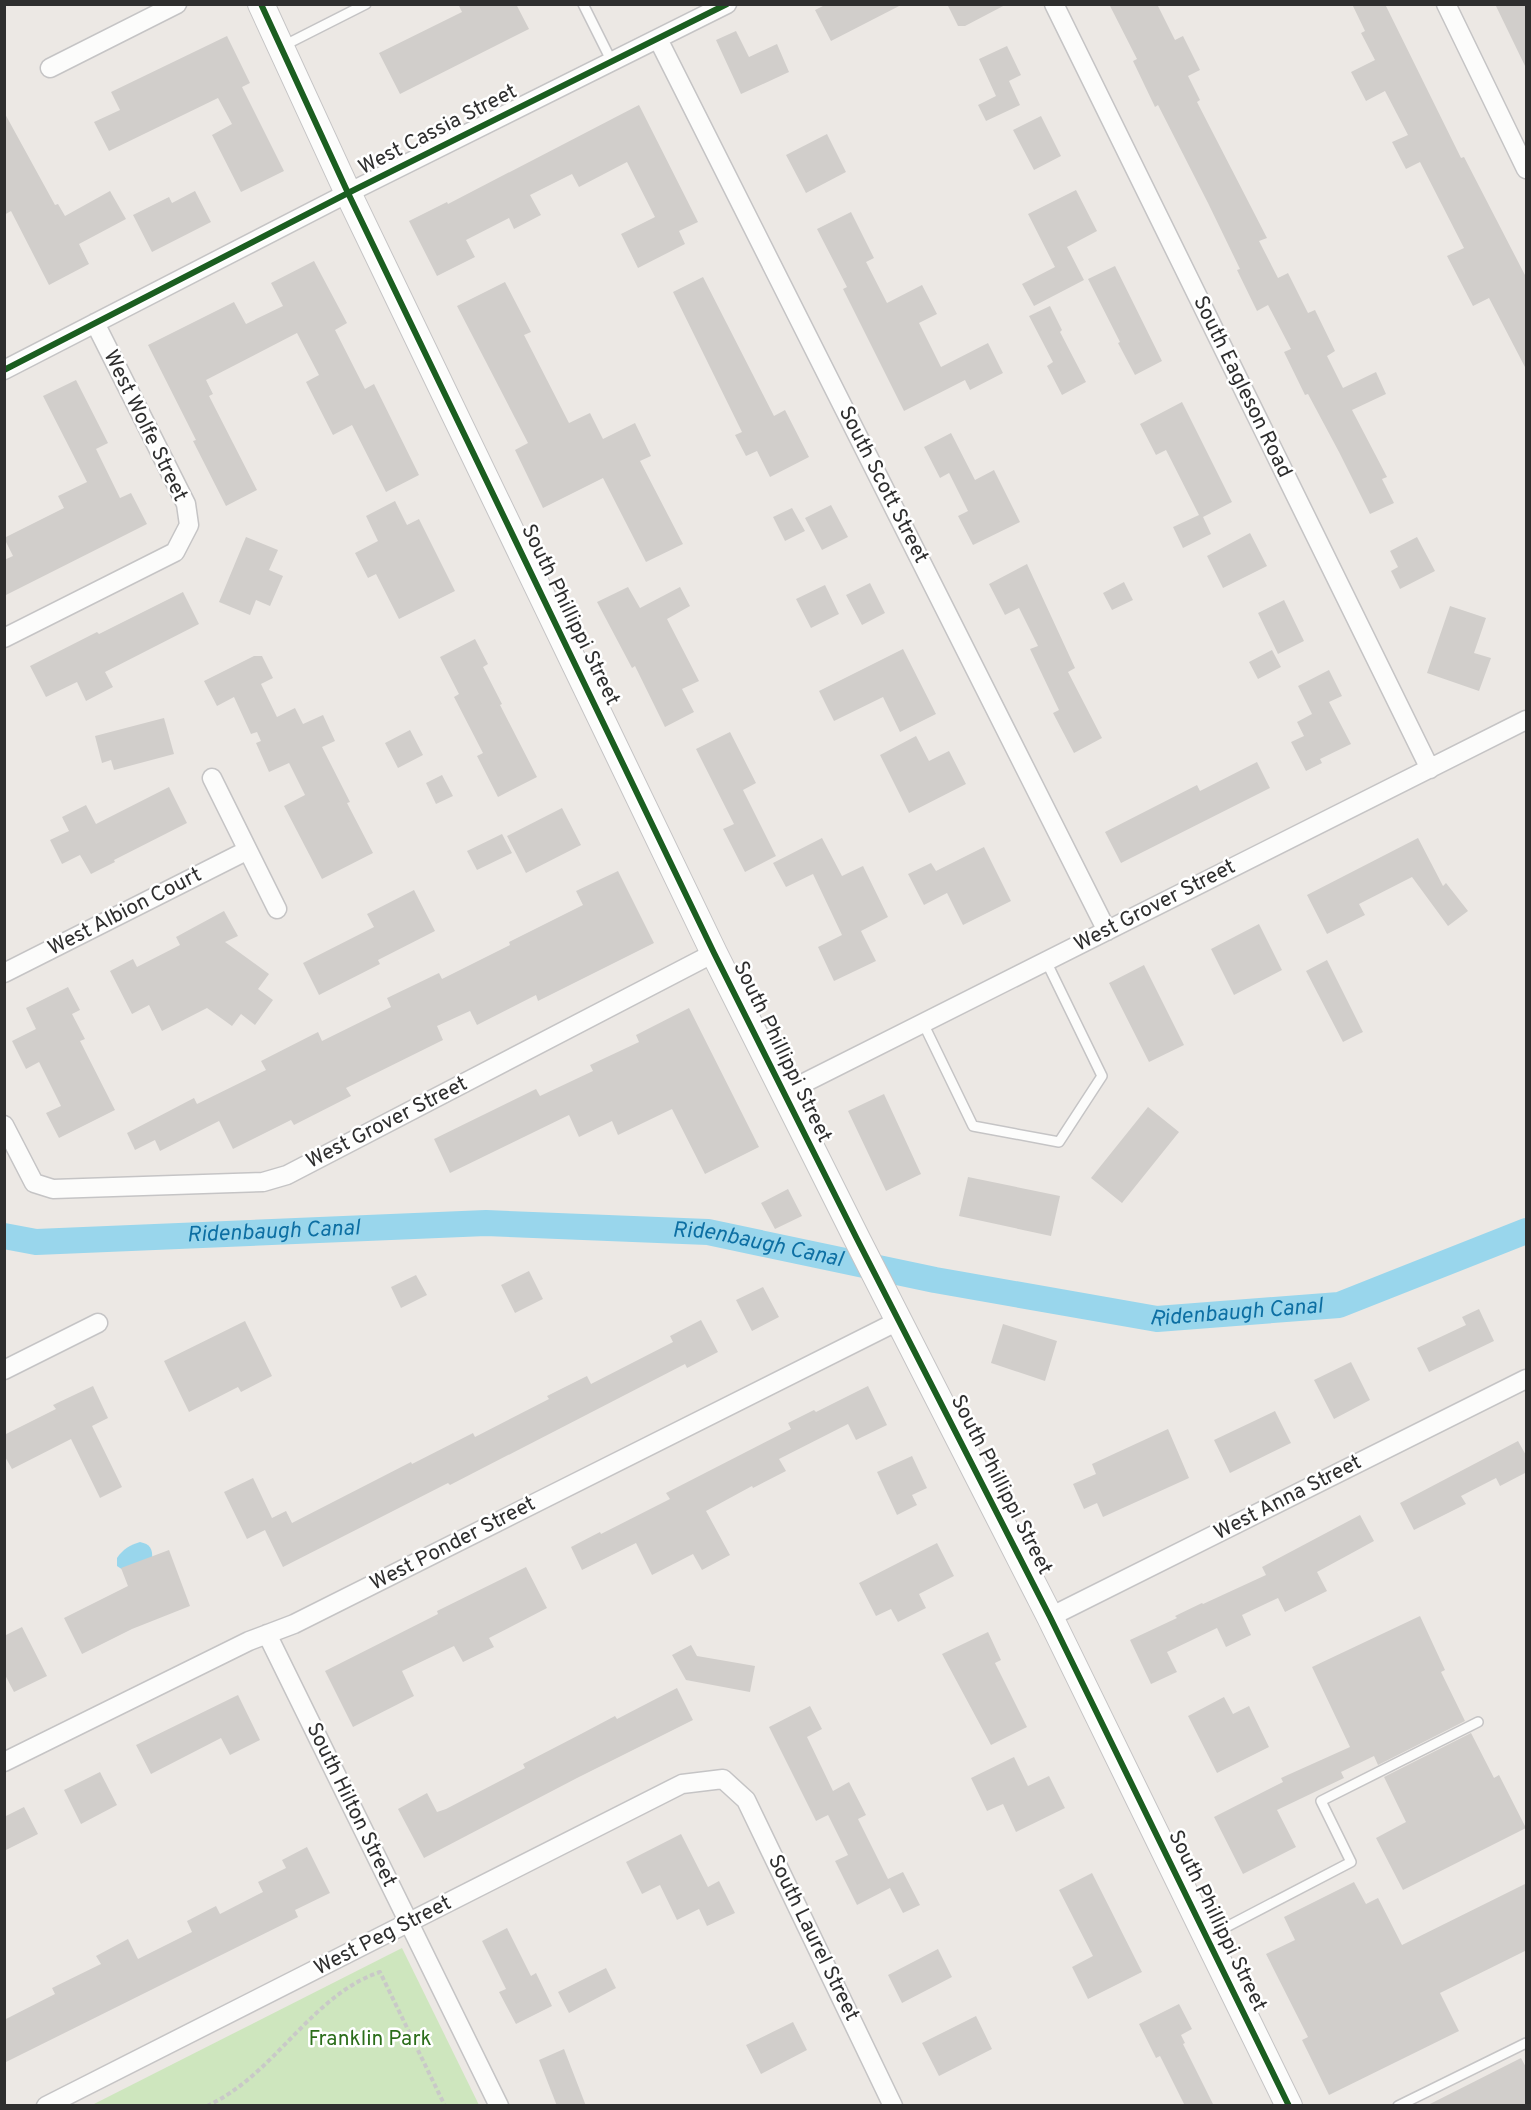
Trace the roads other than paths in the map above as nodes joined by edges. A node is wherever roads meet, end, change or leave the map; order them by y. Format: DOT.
graph roads {
  1 [pos="177,4"];
  2 [pos="261,4"];
  3 [pos="366,4"];
  4 [pos="583,4"];
  5 [pos="727,4"];
  6 [pos="1054,4"];
  7 [pos="1446,4"];
  8 [pos="658,39"];
  9 [pos="281,47"];
  10 [pos="612,62"];
  11 [pos="50,68"];
  12 [pos="1527,169"];
  13 [pos="348,194"];
  14 [pos="95,323"];
  15 [pos="4,370"];
  16 [pos="4,638"];
  17 [pos="1527,720"];
  18 [pos="1430,768"];
  19 [pos="212,778"];
  20 [pos="246,851"];
  21 [pos="277,909"];
  22 [pos="1107,931"];
  23 [pos="714,953"];
  24 [pos="1046,961"];
  25 [pos="4,973"];
  26 [pos="923,1023"];
  27 [pos="784,1093"];
  28 [pos="4,1125"];
  29 [pos="898,1321"];
  30 [pos="98,1323"];
  31 [pos="4,1370"];
  32 [pos="1527,1379"];
  33 [pos="1050,1617"];
  34 [pos="267,1634"];
  35 [pos="1478,1722"];
  36 [pos="4,1762"];
  37 [pos="723,1779"];
  38 [pos="409,1922"];
  39 [pos="1206,1937"];
  40 [pos="1527,2043"];
  41 [pos="46,2106"];
  42 [pos="499,2106"];
  43 [pos="893,2106"];
  44 [pos="1289,2106"];
  45 [pos="1398,2106"];
  1 -- 11 [label="street"];
  2 -- 9 [label="street, South Phillippi Street"];
  3 -- 9 [label="lane"];
  4 -- 10 [label="lane"];
  5 -- 8 [label="street, West Cassia Street"];
  6 -- 18 [label="street, South Eagleson Road"];
  7 -- 12 [label="street"];
  8 -- 10 [label="street, West Cassia Street"];
  8 -- 22 [label="street, South Scott Street"];
  9 -- 13 [label="street, South Phillippi Street"];
  10 -- 13 [label="street, West Cassia Street"];
  13 -- 14 [label="street, West Cassia Street"];
  13 -- 23 [label="street, South Phillippi Street"];
  14 -- 15 [label="street, West Cassia Street"];
  14 -- 16 [label="street, West Wolfe Street"];
  17 -- 18 [label="street, West Grover Street"];
  18 -- 22 [label="street, West Grover Street"];
  19 -- 20 [label="street"];
  20 -- 21 [label="street"];
  20 -- 25 [label="street, West Albion Court"];
  22 -- 24 [label="street, West Grover Street"];
  23 -- 27 [label="street, South Phillippi Street"];
  23 -- 28 [label="street, West Grover Street"];
  24 -- 26 [label="street, West Grover Street"];
  24 -- 26 [label="lane"];
  26 -- 27 [label="street, West Grover Street"];
  27 -- 29 [label="street, South Phillippi Street"];
  29 -- 33 [label="street, South Phillippi Street"];
  29 -- 34 [label="street, West Ponder Street"];
  30 -- 31 [label="street"];
  32 -- 33 [label="street, West Anna Street"];
  33 -- 39 [label="street, South Phillippi Street"];
  34 -- 36 [label="street, West Ponder Street"];
  34 -- 38 [label="street, South Hilton Street"];
  35 -- 39 [label="lane"];
  37 -- 38 [label="street, West Peg Street"];
  37 -- 43 [label="street, South Laurel Street"];
  38 -- 41 [label="street, West Peg Street"];
  38 -- 42 [label="street, South Hilton Street"];
  39 -- 44 [label="street, South Phillippi Street"];
  40 -- 45 [label="lane"];
}
